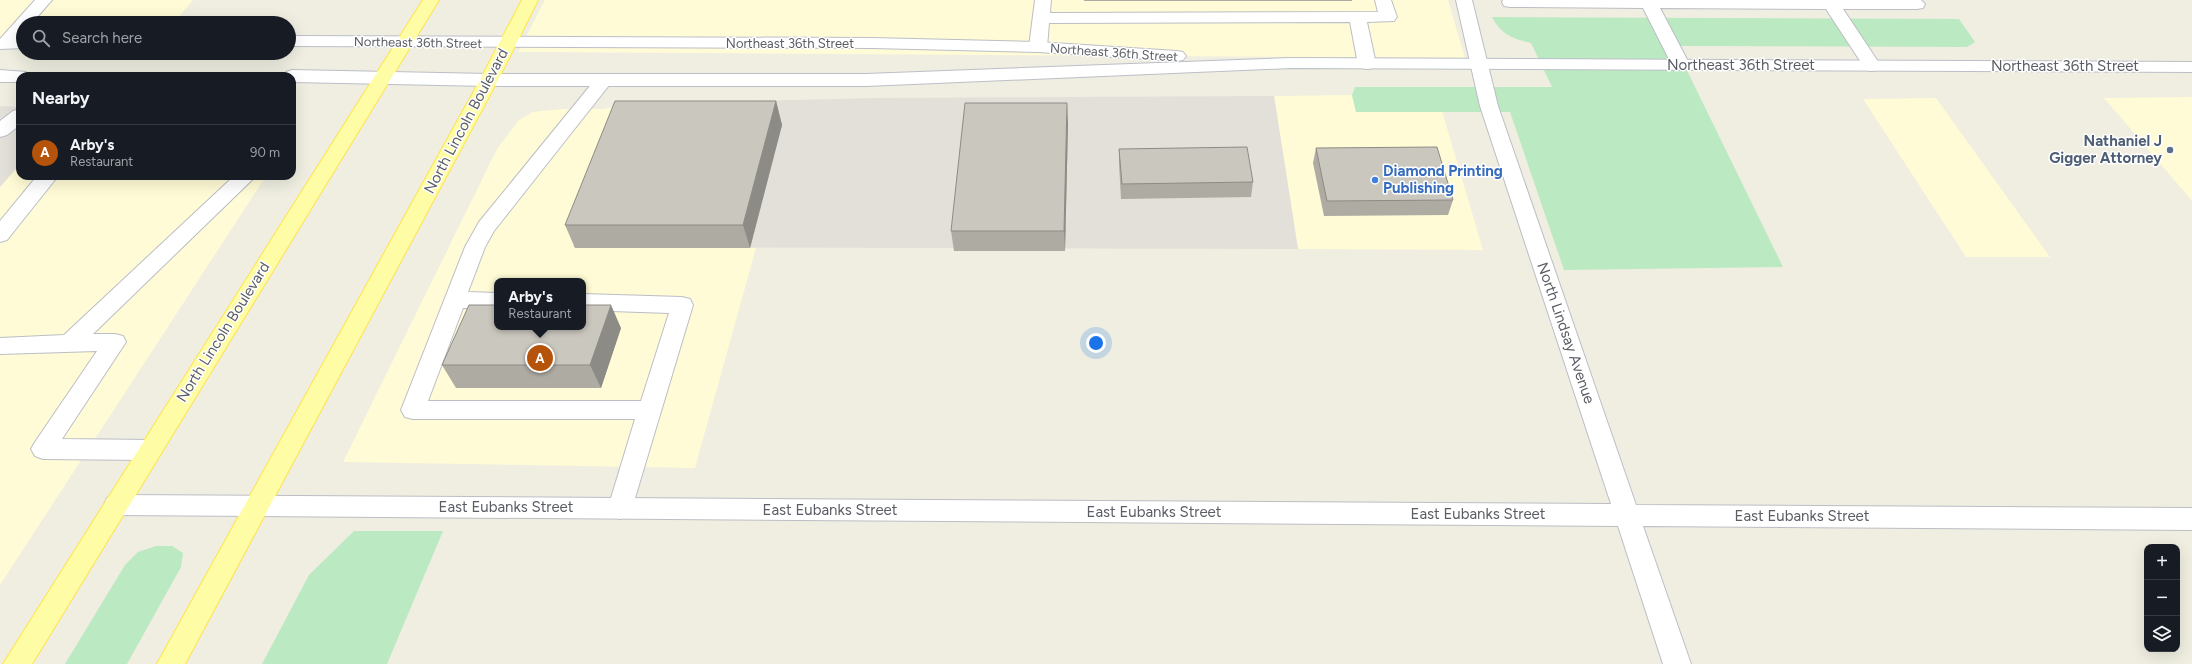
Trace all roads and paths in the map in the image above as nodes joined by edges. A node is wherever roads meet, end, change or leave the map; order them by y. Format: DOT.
graph roads {
  1 [pos="44,0"];
  2 [pos="431,0"];
  3 [pos="530,0"];
  4 [pos="1043,0"];
  5 [pos="1383,0"];
  6 [pos="1464,0"];
  7 [pos="1510,2"];
  8 [pos="1738,2"];
  9 [pos="1649,3"];
  10 [pos="1831,4"];
  11 [pos="1917,4"];
  12 [pos="1114,8"];
  13 [pos="1155,8"];
  14 [pos="29,16"];
  15 [pos="1357,17"];
  16 [pos="1042,18"];
  17 [pos="1074,18"];
  18 [pos="1200,18"];
  19 [pos="16,30"];
  20 [pos="296,41"];
  21 [pos="404,42"];
  22 [pos="16,43"];
  23 [pos="508,43"];
  24 [pos="2,44"];
  25 [pos="1038,47"];
  26 [pos="1291,63"];
  27 [pos="1367,64"];
  28 [pos="1480,64"];
  29 [pos="1681,65"];
  30 [pos="1872,66"];
  31 [pos="2192,67"];
  32 [pos="0,76"];
  33 [pos="16,76"];
  34 [pos="296,76"];
  35 [pos="382,77"];
  36 [pos="489,80"];
  37 [pos="604,80"];
  38 [pos="16,117"];
  39 [pos="0,131"];
  40 [pos="45,180"];
  41 [pos="242,180"];
  42 [pos="0,235"];
  43 [pos="455,300"];
  44 [pos="494,300"];
  45 [pos="586,302"];
  46 [pos="68,345"];
  47 [pos="0,346"];
  48 [pos="650,410"];
  49 [pos="150,450"];
  50 [pos="116,505"];
  51 [pos="256,506"];
  52 [pos="620,508"];
  53 [pos="1627,515"];
  54 [pos="2192,519"];
  55 [pos="17,664"];
  56 [pos="171,664"];
  57 [pos="1677,664"];
  1 -- 14 [label="main road"];
  2 -- 21 [label="main road, North Lincoln Boulevard"];
  3 -- 23 [label="main road, North Lincoln Boulevard"];
  4 -- 16 [label="main road"];
  5 -- 15 [label="main road"];
  6 -- 28 [label="main road, North Lindsay Avenue"];
  7 -- 9 [label="main road"];
  8 -- 9 [label="main road"];
  8 -- 10 [label="main road"];
  9 -- 29 [label="main road"];
  10 -- 11 [label="main road"];
  10 -- 30 [label="main road"];
  12 -- 17 [label="main road"];
  13 -- 18 [label="main road"];
  15 -- 18 [label="main road"];
  15 -- 27 [label="main road"];
  16 -- 17 [label="main road"];
  16 -- 25 [label="main road"];
  17 -- 18 [label="main road"];
  19 -- 24 [label="main road"];
  20 -- 21 [label="main road, Northeast 36th Street"];
  21 -- 23 [label="main road, Northeast 36th Street"];
  21 -- 35 [label="main road, North Lincoln Boulevard"];
  22 -- 24 [label="main road"];
  23 -- 25 [label="main road, Northeast 36th Street"];
  23 -- 36 [label="main road, North Lincoln Boulevard"];
  25 -- 26 [label="main road, Northeast 36th Street"];
  26 -- 27 [label="main road, Northeast 36th Street"];
  26 -- 37 [label="main road, Northeast 36th Street"];
  27 -- 28 [label="main road, Northeast 36th Street"];
  28 -- 29 [label="main road, Northeast 36th Street"];
  28 -- 53 [label="main road, North Lindsay Avenue"];
  29 -- 30 [label="main road, Northeast 36th Street"];
  30 -- 31 [label="main road, Northeast 36th Street"];
  32 -- 33 [label="main road"];
  34 -- 35 [label="main road, Northeast 36th Street"];
  35 -- 36 [label="main road, Northeast 36th Street"];
  35 -- 49 [label="main road, North Lincoln Boulevard"];
  36 -- 37 [label="main road, Northeast 36th Street"];
  36 -- 51 [label="main road, North Lincoln Boulevard"];
  37 -- 43 [label="main road"];
  38 -- 39 [label="main road"];
  40 -- 42 [label="main road"];
  41 -- 46 [label="main road"];
  43 -- 44 [label="main road"];
  43 -- 48 [label="main road"];
  45 -- 48 [label="main road"];
  46 -- 47 [label="main road"];
  46 -- 49 [label="main road"];
  48 -- 52 [label="main road"];
  49 -- 50 [label="main road, North Lincoln Boulevard"];
  50 -- 51 [label="main road, East Eubanks Street"];
  50 -- 55 [label="main road, North Lincoln Boulevard"];
  51 -- 52 [label="main road, East Eubanks Street"];
  51 -- 56 [label="main road, North Lincoln Boulevard"];
  52 -- 53 [label="main road, East Eubanks Street"];
  53 -- 54 [label="main road, East Eubanks Street"];
  53 -- 57 [label="main road, North Lindsay Avenue"];
}
